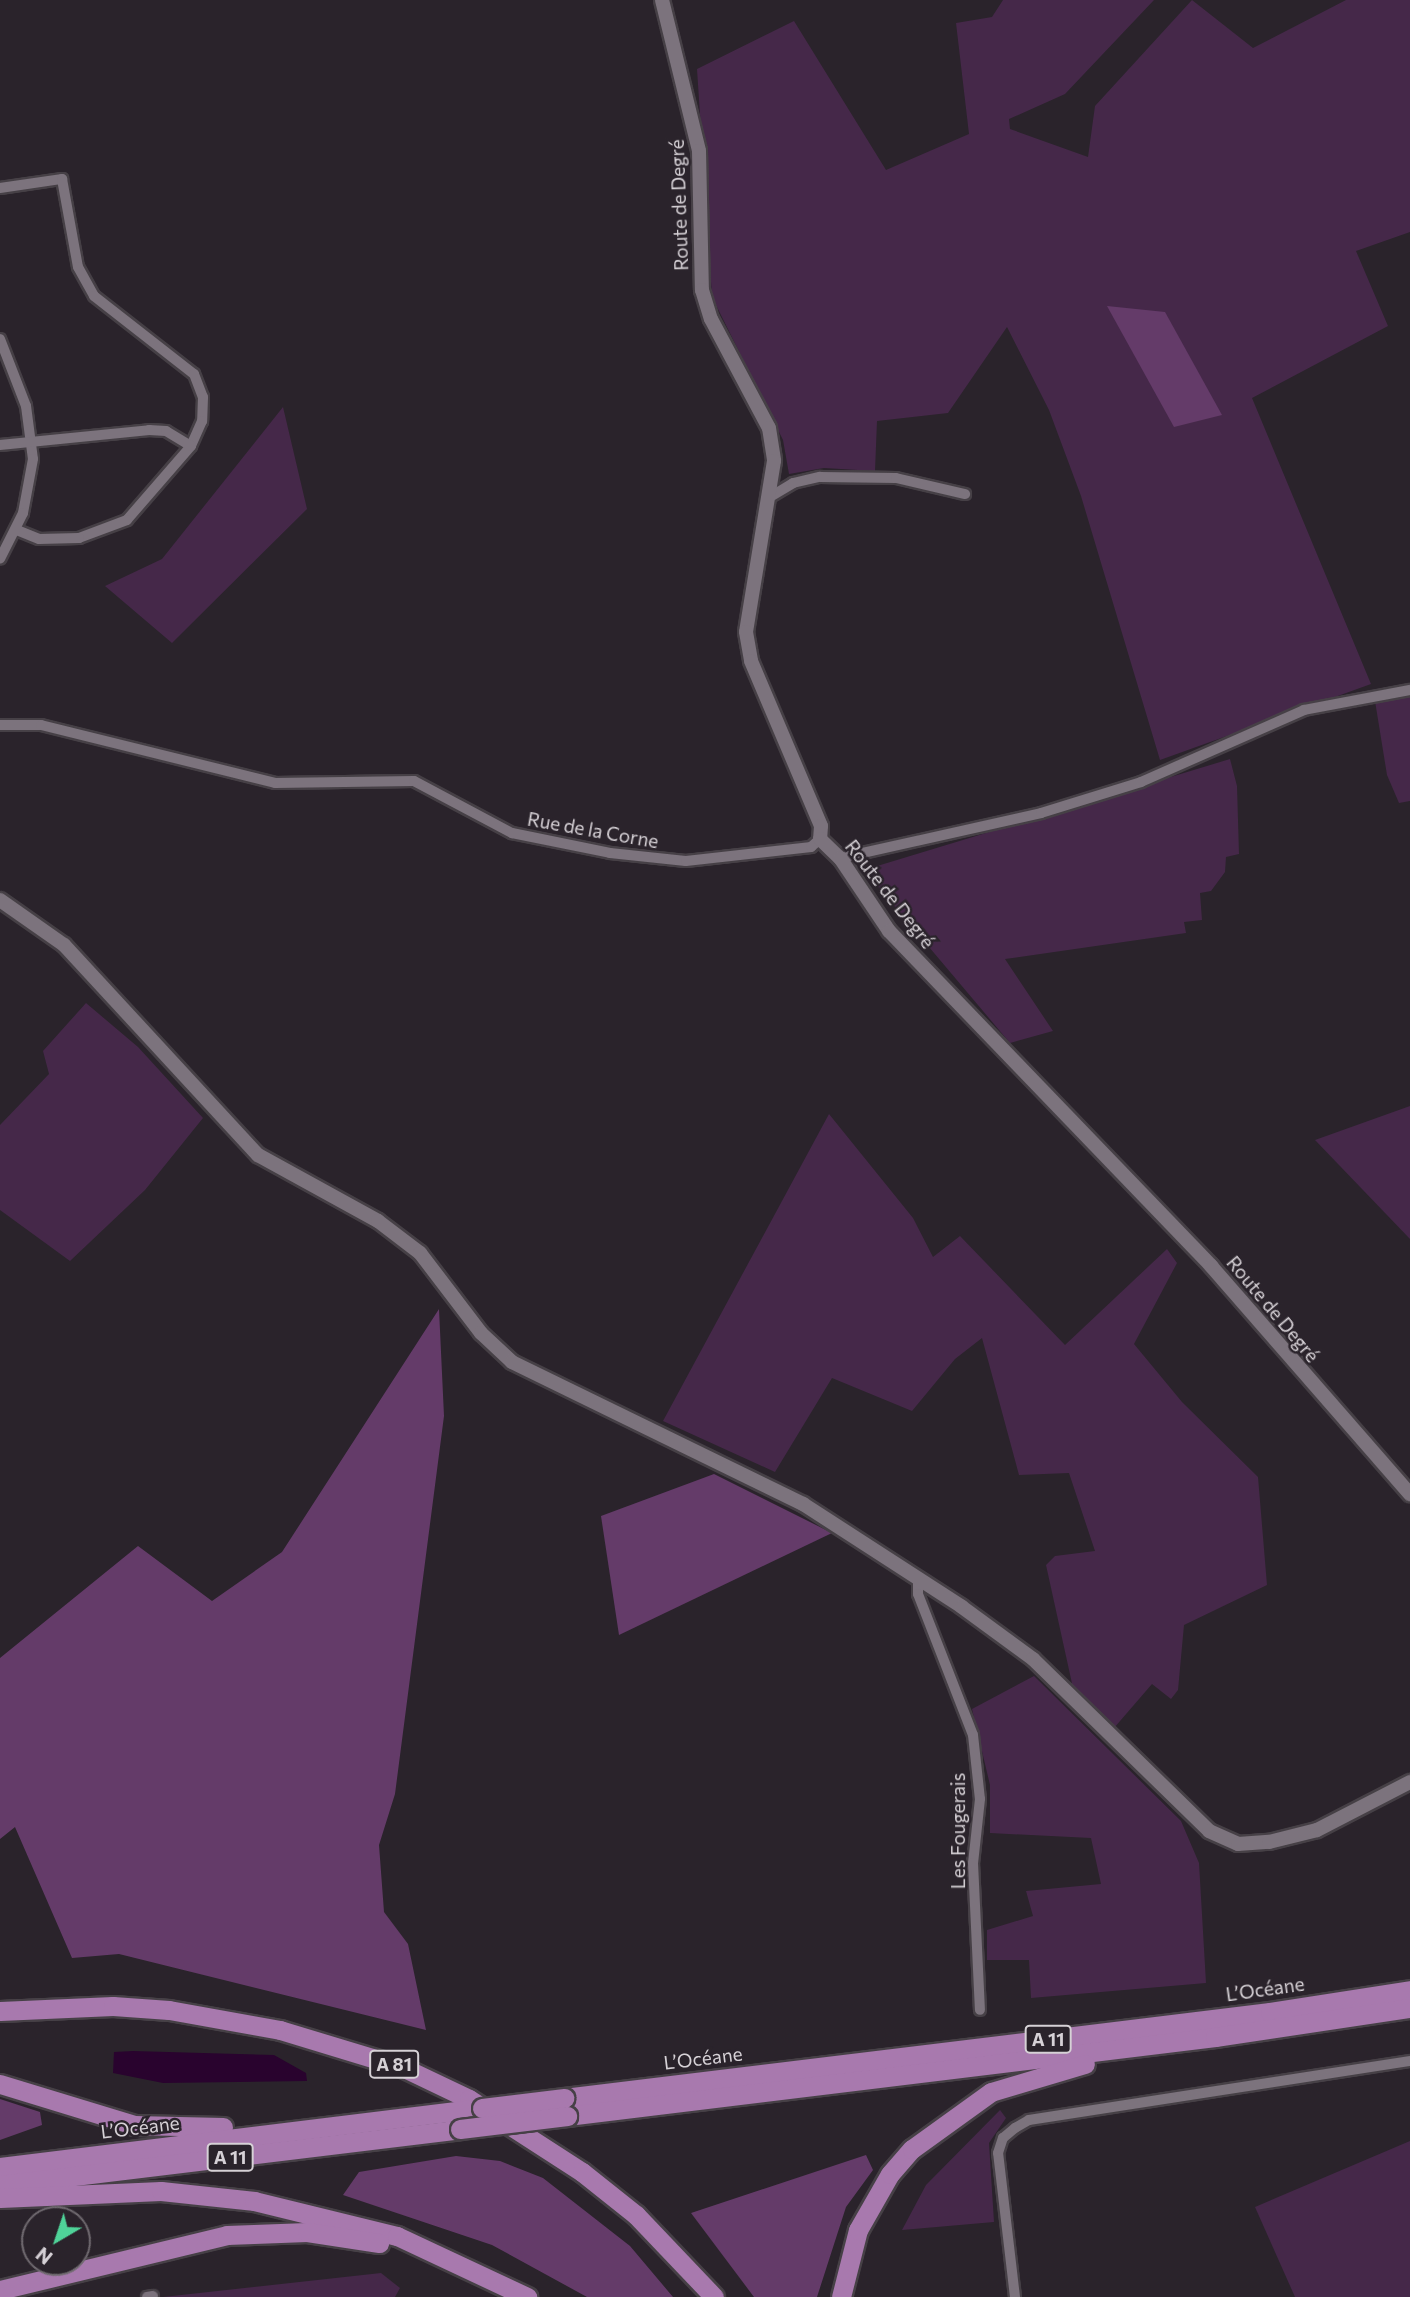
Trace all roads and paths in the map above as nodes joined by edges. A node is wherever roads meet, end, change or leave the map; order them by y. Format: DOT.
graph roads {
  1 [pos="662,0"];
  2 [pos="0,188"];
  3 [pos="0,339"];
  4 [pos="31,444"];
  5 [pos="0,445"];
  6 [pos="191,446"];
  7 [pos="965,494"];
  8 [pos="770,497"];
  9 [pos="17,530"];
  10 [pos="0,559"];
  11 [pos="1410,690"];
  12 [pos="0,725"];
  13 [pos="820,839"];
  14 [pos="840,858"];
  15 [pos="0,900"];
  16 [pos="1410,1494"];
  17 [pos="918,1578"];
  18 [pos="1410,1782"];
  19 [pos="1410,1990"];
  20 [pos="1410,2008"];
  21 [pos="980,2010"];
  22 [pos="0,2011"];
  23 [pos="1146,2046"];
  24 [pos="1410,2061"];
  25 [pos="0,2084"];
  26 [pos="565,2107"];
  27 [pos="459,2120"];
  28 [pos="351,2124"];
  29 [pos="0,2167"];
  30 [pos="0,2185"];
  31 [pos="0,2198"];
  32 [pos="502,2284"];
  33 [pos="0,2290"];
  34 [pos="527,2297"];
  35 [pos="714,2297"];
  36 [pos="841,2297"];
  37 [pos="1015,2297"];
  1 -- 8 [label="street, Route de Degré"];
  2 -- 6 [label="street"];
  3 -- 4 [label="street"];
  4 -- 5 [label="street"];
  4 -- 6 [label="street"];
  4 -- 9 [label="street"];
  6 -- 9 [label="street"];
  7 -- 8 [label="street"];
  8 -- 13 [label="street, Route de Degré"];
  9 -- 10 [label="street"];
  11 -- 14 [label="street"];
  12 -- 13 [label="street, Rue de la Corne"];
  13 -- 14 [label="street, Route de Degré"];
  14 -- 16 [label="street, Route de Degré"];
  15 -- 17 [label="street"];
  17 -- 18 [label="street"];
  17 -- 21 [label="street, Les Fougerais"];
  19 -- 26 [label="highway, L’Océane / A 11"];
  20 -- 23 [label="highway, L’Océane / A 11"];
  22 -- 35 [label="highway, A 81"];
  23 -- 26 [label="highway, L’Océane / A 11"];
  23 -- 36 [label="highway"];
  24 -- 37 [label="street"];
  25 -- 28 [label="highway"];
  26 -- 27 [label="highway, L’Océane / A 11, bridge"];
  27 -- 28 [label="highway, L’Océane / A 11"];
  27 -- 30 [label="highway, L’Océane / A 11"];
  28 -- 29 [label="highway, L’Océane / A 11"];
  31 -- 32 [label="highway"];
  32 -- 33 [label="highway"];
  32 -- 34 [label="highway"];
}
